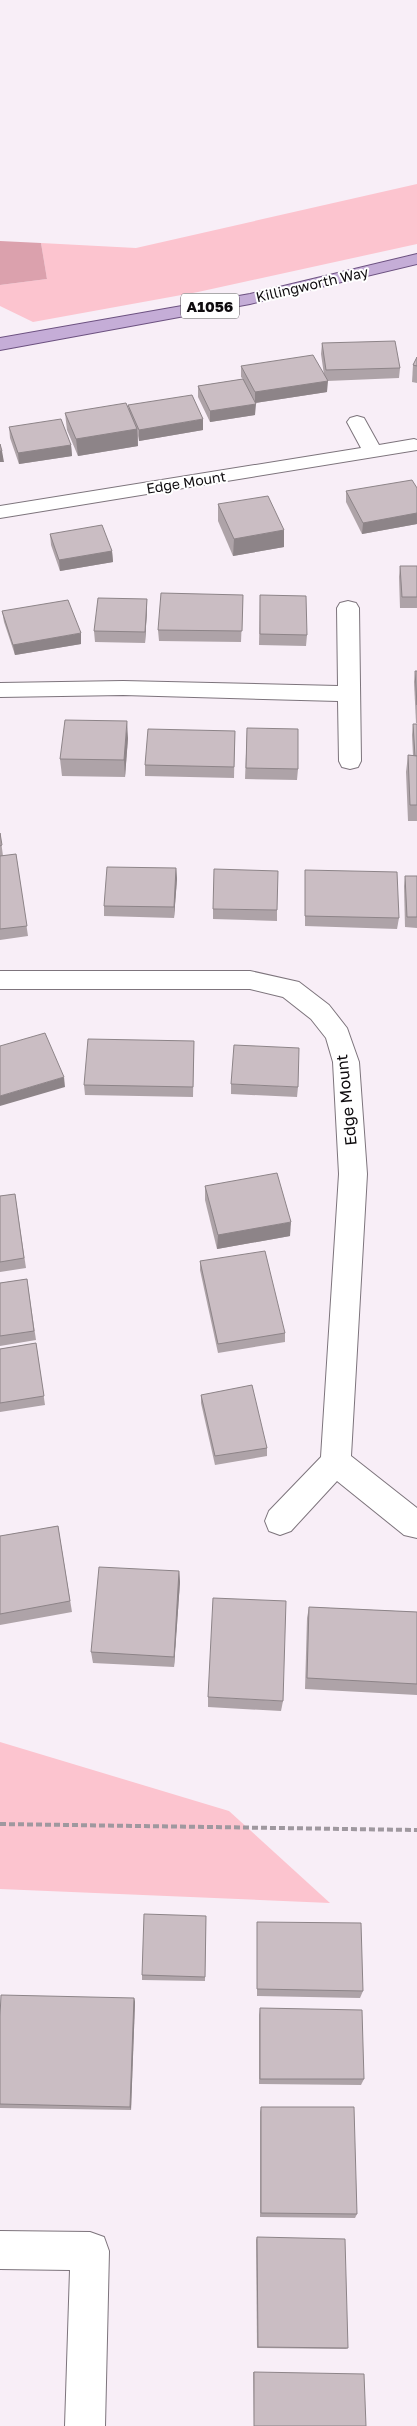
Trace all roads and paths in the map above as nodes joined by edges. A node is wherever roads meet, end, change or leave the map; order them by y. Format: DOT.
graph roads {
  1 [pos="417,258"];
  2 [pos="0,344"];
  3 [pos="358,422"];
  4 [pos="414,445"];
  5 [pos="373,451"];
  6 [pos="0,512"];
  7 [pos="348,608"];
  8 [pos="0,690"];
  9 [pos="349,694"];
  10 [pos="350,761"];
  11 [pos="0,980"];
  12 [pos="336,1462"];
  13 [pos="280,1520"];
  14 [pos="415,1525"];
  15 [pos="0,1824"];
  16 [pos="417,1830"];
  17 [pos="0,2250"];
  18 [pos="85,2426"];
  1 -- 2 [label="main road, Killingworth Way / A1056"];
  3 -- 5 [label="street"];
  4 -- 5 [label="street, Edge Mount"];
  5 -- 6 [label="street, Edge Mount"];
  7 -- 9 [label="street"];
  8 -- 9 [label="street"];
  9 -- 10 [label="street"];
  11 -- 12 [label="street, Edge Mount"];
  12 -- 13 [label="street"];
  12 -- 14 [label="street"];
  15 -- 16 [label="path"];
  17 -- 18 [label="street"];
}
